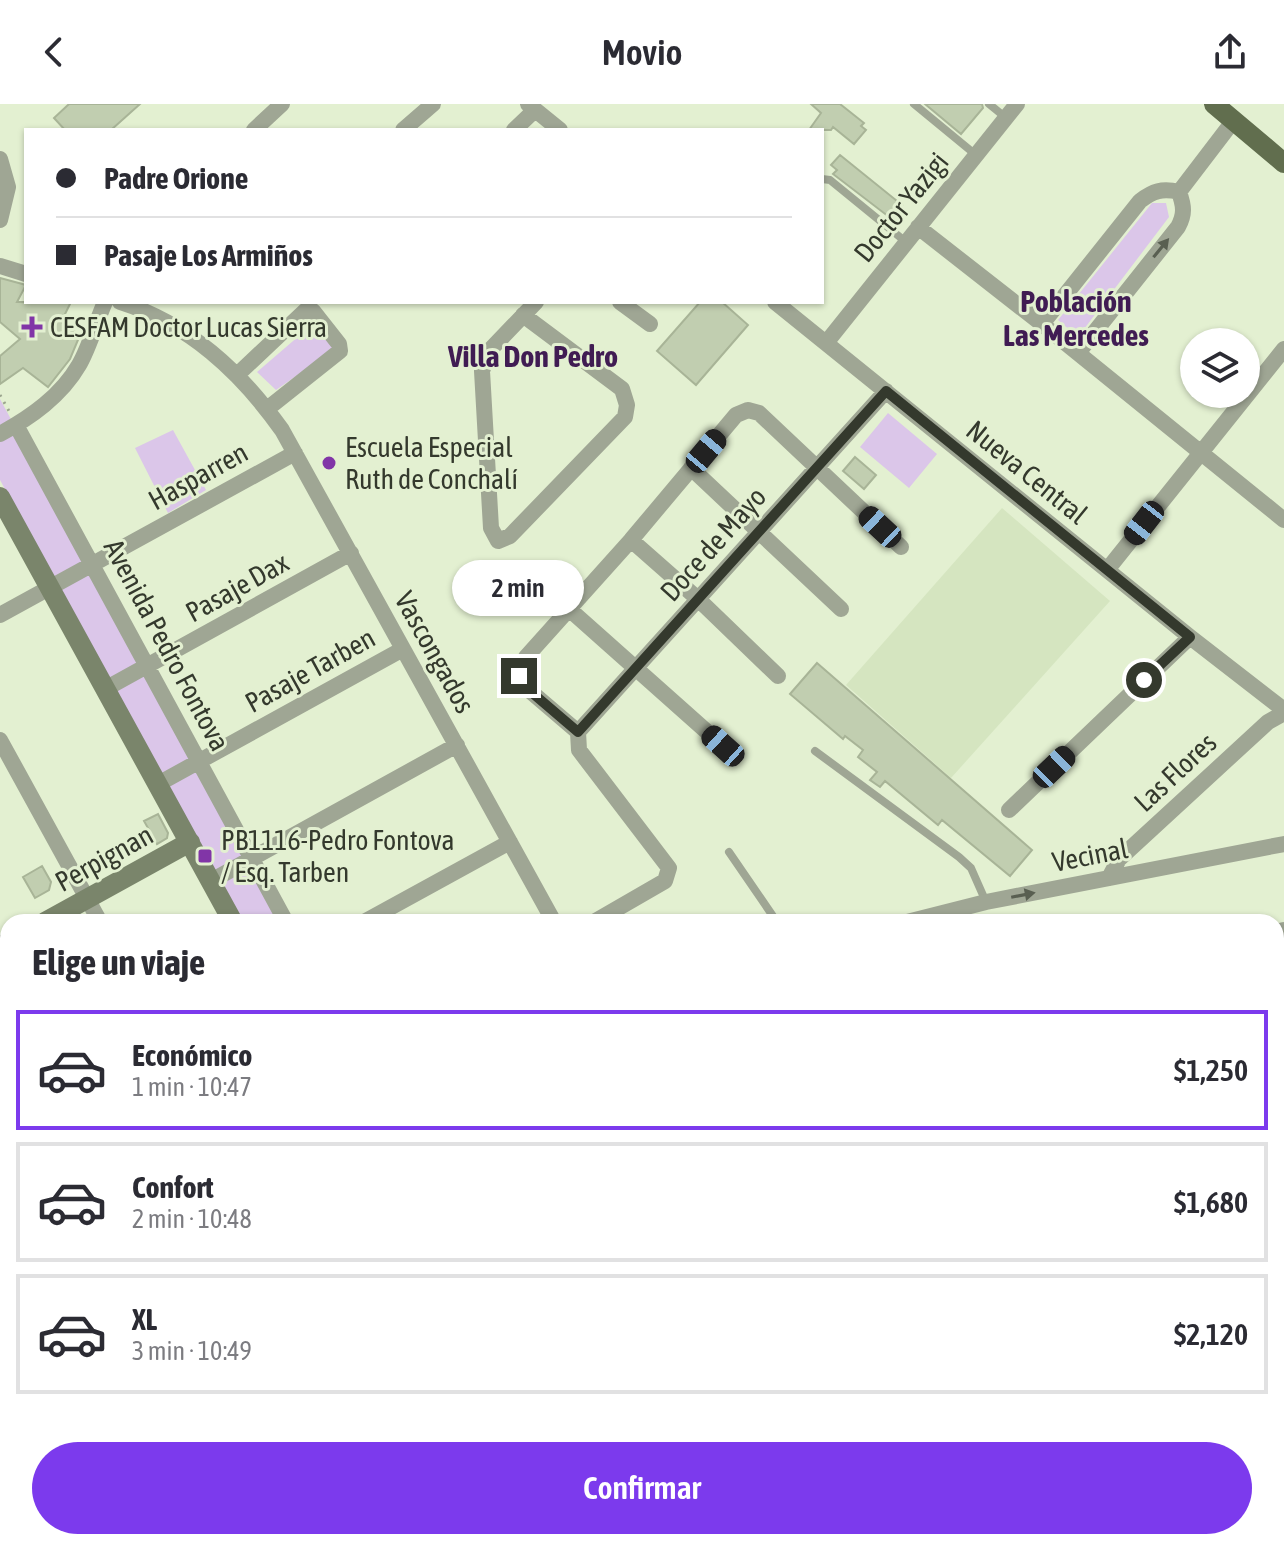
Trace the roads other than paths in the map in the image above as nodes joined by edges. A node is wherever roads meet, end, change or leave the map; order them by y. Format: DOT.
graph roads {
  1 [pos="282,104"];
  2 [pos="433,104"];
  3 [pos="557,104"];
  4 [pos="914,104"];
  5 [pos="989,104"];
  6 [pos="1017,104"];
  7 [pos="1214,104"];
  8 [pos="536,111"];
  9 [pos="1006,118"];
  10 [pos="1234,120"];
  11 [pos="256,128"];
  12 [pos="405,128"];
  13 [pos="516,128"];
  14 [pos="557,128"];
  15 [pos="976,155"];
  16 [pos="0,159"];
  17 [pos="1284,163"];
  18 [pos="824,179"];
  19 [pos="1179,192"];
  20 [pos="0,220"];
  21 [pos="918,227"];
  22 [pos="907,242"];
  23 [pos="0,266"];
  24 [pos="24,273"];
  25 [pos="104,304"];
  26 [pos="125,304"];
  27 [pos="534,304"];
  28 [pos="623,304"];
  29 [pos="777,304"];
  30 [pos="523,315"];
  31 [pos="650,324"];
  32 [pos="1042,324"];
  33 [pos="826,343"];
  34 [pos="1283,351"];
  35 [pos="1078,353"];
  36 [pos="238,374"];
  37 [pos="886,391"];
  38 [pos="267,409"];
  39 [pos="16,425"];
  40 [pos="0,434"];
  41 [pos="1199,452"];
  42 [pos="295,453"];
  43 [pos="691,468"];
  44 [pos="817,468"];
  45 [pos="0,497"];
  46 [pos="1284,520"];
  47 [pos="759,532"];
  48 [pos="631,540"];
  49 [pos="901,547"];
  50 [pos="351,553"];
  51 [pos="92,565"];
  52 [pos="1107,570"];
  53 [pos="50,588"];
  54 [pos="698,599"];
  55 [pos="569,609"];
  56 [pos="841,609"];
  57 [pos="0,615"];
  58 [pos="1190,637"];
  59 [pos="403,649"];
  60 [pos="147,666"];
  61 [pos="636,668"];
  62 [pos="778,676"];
  63 [pos="105,689"];
  64 [pos="1284,712"];
  65 [pos="578,732"];
  66 [pos="0,740"];
  67 [pos="457,745"];
  68 [pos="723,746"];
  69 [pos="815,751"];
  70 [pos="198,761"];
  71 [pos="158,784"];
  72 [pos="1009,810"];
  73 [pos="190,842"];
  74 [pos="510,842"];
  75 [pos="1284,844"];
  76 [pos="729,852"];
  77 [pos="251,859"];
  78 [pos="1109,878"];
  79 [pos="211,881"];
  80 [pos="88,899"];
  81 [pos="986,902"];
  82 [pos="60,914"];
  83 [pos="96,914"];
  84 [pos="229,914"];
  85 [pos="282,914"];
  86 [pos="379,914"];
  87 [pos="550,914"];
  88 [pos="608,914"];
  89 [pos="772,914"];
  90 [pos="942,914"];
  1 -- 11 [label="street"];
  2 -- 12 [label="street"];
  3 -- 8 [label="street"];
  4 -- 15 [label="lane"];
  5 -- 9 [label="lane"];
  6 -- 9 [label="street, Doctor Yazigi"];
  7 -- 10 [label="main road"];
  8 -- 13 [label="street"];
  8 -- 14 [label="street"];
  9 -- 15 [label="street, Doctor Yazigi"];
  10 -- 17 [label="main road"];
  10 -- 19 [label="street"];
  15 -- 21 [label="street, Doctor Yazigi"];
  16 -- 20 [label="street"];
  18 -- 22 [label="lane"];
  19 -- 32 [label="street"];
  35 -- 19 [label="street, one-way"];
  21 -- 22 [label="street, Doctor Yazigi"];
  21 -- 32 [label="street"];
  22 -- 33 [label="street, Doctor Yazigi"];
  23 -- 24 [label="street"];
  25 -- 39 [label="street"];
  26 -- 36 [label="street, Vascongados"];
  27 -- 30 [label="street"];
  28 -- 31 [label="street"];
  29 -- 33 [label="street, Nueva Central"];
  30 -- 30 [label="street"];
  32 -- 35 [label="street"];
  33 -- 37 [label="street, Nueva Central"];
  34 -- 41 [label="street"];
  35 -- 41 [label="street"];
  36 -- 38 [label="street, Vascongados"];
  36 -- 38 [label="street"];
  37 -- 44 [label="street, Doce de Mayo"];
  37 -- 52 [label="street, Nueva Central"];
  38 -- 42 [label="street, Vascongados"];
  39 -- 40 [label="street"];
  39 -- 51 [label="street, Avenida Pedro Fontova"];
  41 -- 46 [label="street"];
  41 -- 52 [label="street"];
  42 -- 50 [label="street, Vascongados"];
  42 -- 51 [label="street, Hasparren"];
  43 -- 44 [label="street"];
  43 -- 47 [label="street"];
  43 -- 48 [label="street"];
  44 -- 47 [label="street, Doce de Mayo"];
  44 -- 49 [label="street"];
  45 -- 53 [label="main road"];
  47 -- 54 [label="street, Doce de Mayo"];
  47 -- 56 [label="street"];
  48 -- 54 [label="street"];
  48 -- 55 [label="street"];
  50 -- 59 [label="street, Vascongados"];
  50 -- 60 [label="street, Pasaje Dax"];
  51 -- 53 [label="street, Hasparren"];
  51 -- 60 [label="street, Avenida Pedro Fontova"];
  52 -- 58 [label="street, Nueva Central"];
  53 -- 57 [label="street, Hasparren"];
  53 -- 63 [label="main road"];
  54 -- 61 [label="street, Doce de Mayo"];
  54 -- 62 [label="street"];
  55 -- 61 [label="street"];
  55 -- 65 [label="street"];
  58 -- 64 [label="street, Nueva Central"];
  58 -- 72 [label="street"];
  59 -- 67 [label="street, Vascongados"];
  59 -- 70 [label="street, Pasaje Tarben"];
  60 -- 63 [label="street, Pasaje Dax"];
  60 -- 70 [label="street, Avenida Pedro Fontova"];
  61 -- 65 [label="street, Doce de Mayo"];
  61 -- 68 [label="street"];
  63 -- 71 [label="main road"];
  64 -- 78 [label="street, Las Flores"];
  65 -- 88 [label="street"];
  66 -- 80 [label="street"];
  67 -- 74 [label="street, Vascongados"];
  67 -- 77 [label="street"];
  69 -- 81 [label="lane"];
  70 -- 71 [label="street, Pasaje Tarben"];
  70 -- 77 [label="street, Avenida Pedro Fontova"];
  71 -- 73 [label="main road"];
  73 -- 79 [label="main road"];
  73 -- 80 [label="main road, Perpignan"];
  74 -- 86 [label="street"];
  74 -- 87 [label="street, Vascongados"];
  75 -- 78 [label="street, Vecinal"];
  76 -- 89 [label="lane"];
  77 -- 79 [label="street"];
  77 -- 85 [label="street, Avenida Pedro Fontova"];
  81 -- 78 [label="street, Vecinal, one-way"];
  79 -- 84 [label="main road"];
  80 -- 82 [label="main road, Perpignan"];
  80 -- 83 [label="street"];
  81 -- 90 [label="street, Vecinal"];
}
